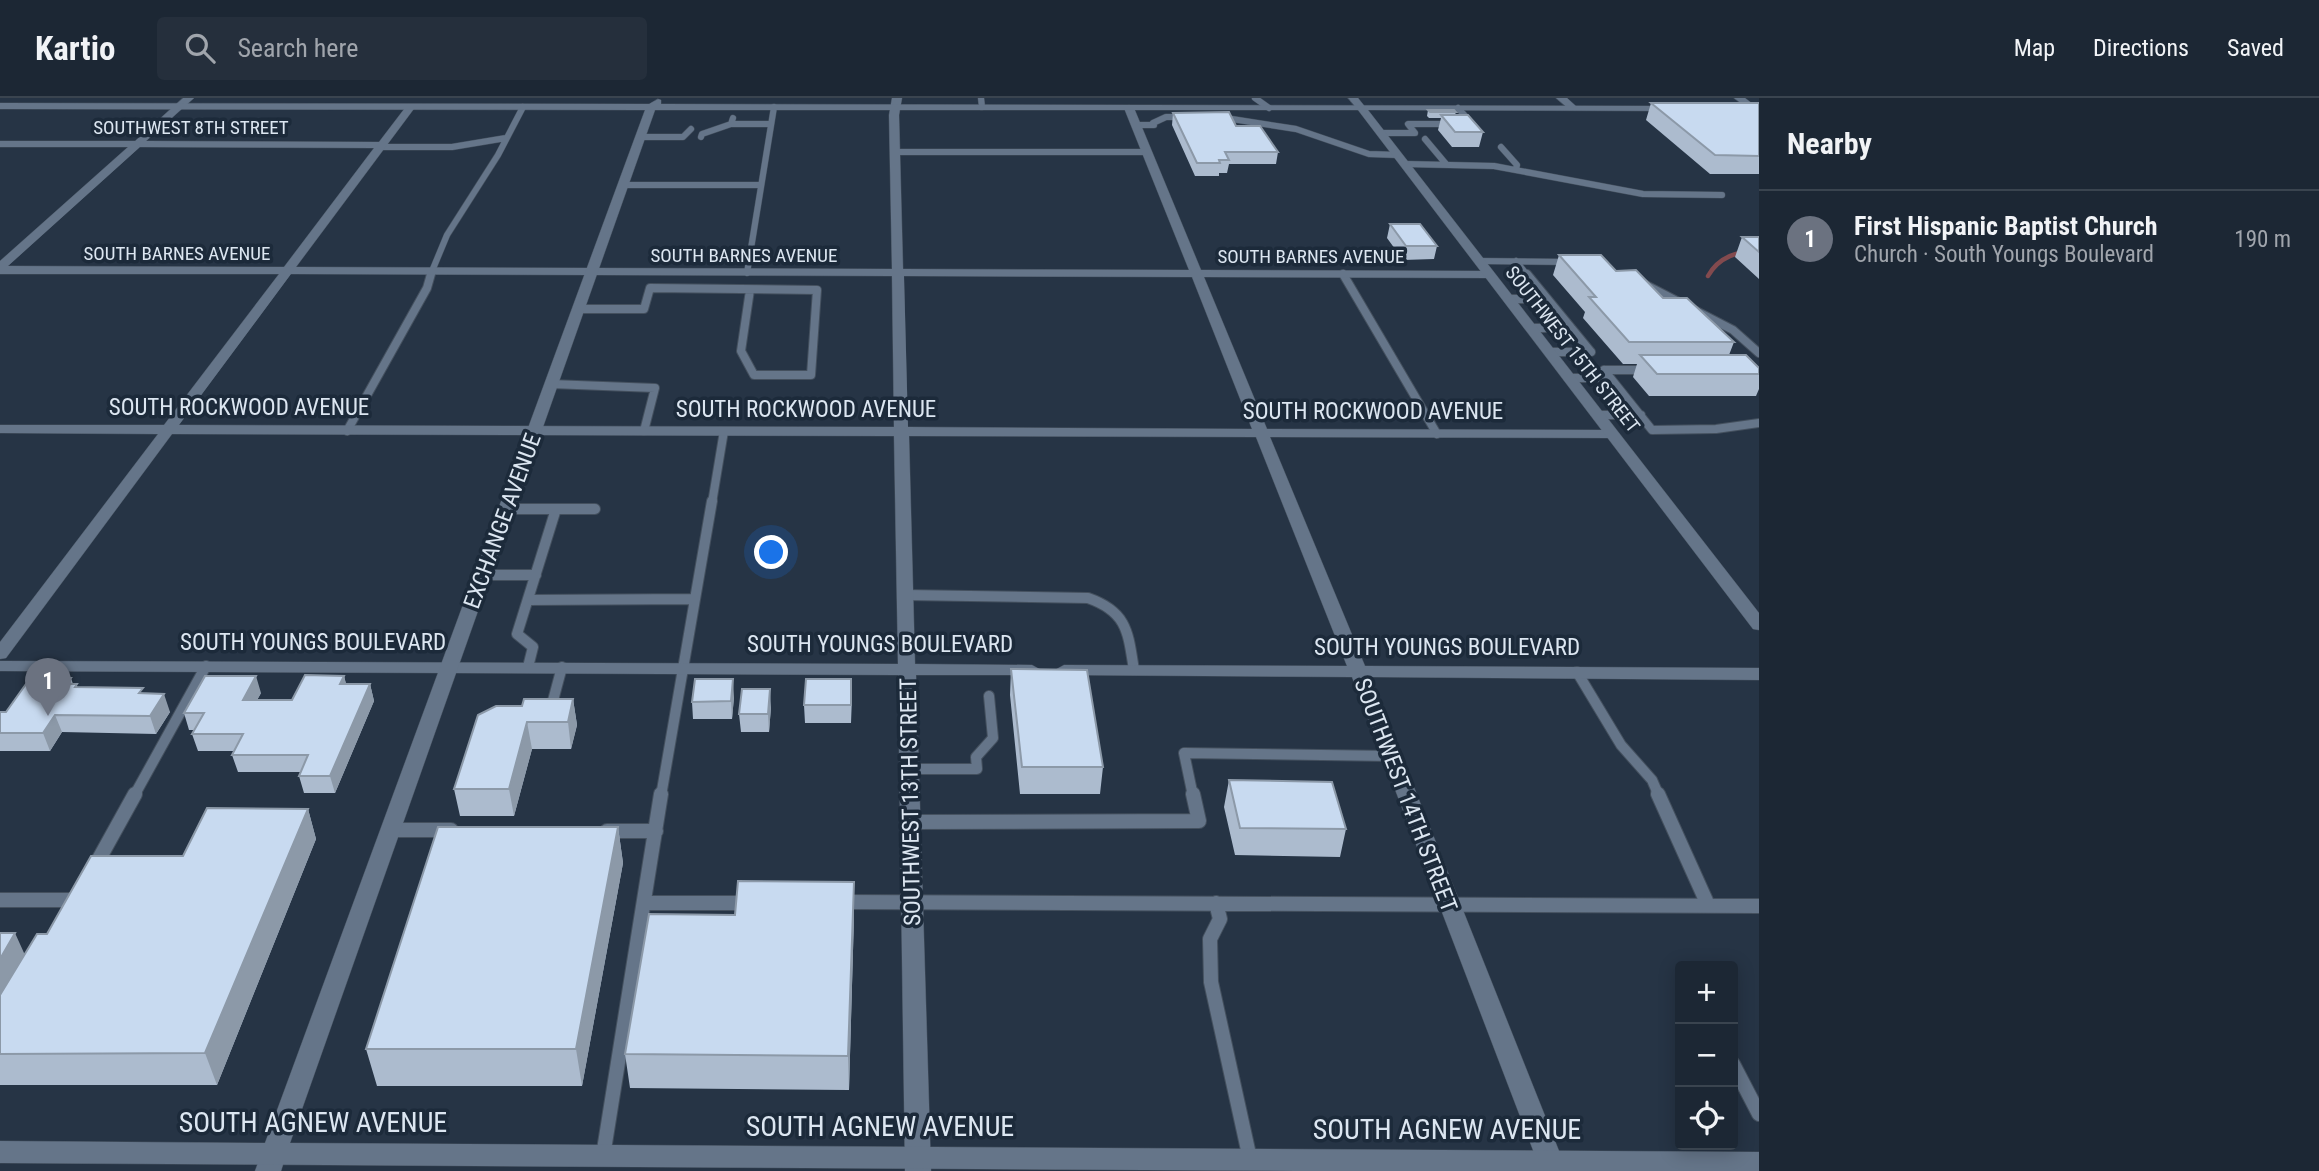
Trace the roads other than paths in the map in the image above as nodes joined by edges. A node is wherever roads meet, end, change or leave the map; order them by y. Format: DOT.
graph roads {
  1 [pos="632,98"];
  2 [pos="664,98"];
  3 [pos="690,98"];
  4 [pos="1255,98"];
  5 [pos="1353,98"];
  6 [pos="1561,98"];
  7 [pos="185,102"];
  8 [pos="556,102"];
  9 [pos="896,103"];
  10 [pos="981,103"];
  11 [pos="1739,103"];
  12 [pos="0,106"];
  13 [pos="411,106"];
  14 [pos="523,107"];
  15 [pos="651,107"];
  16 [pos="702,107"];
  17 [pos="736,107"];
  18 [pos="774,107"];
  19 [pos="1203,108"];
  20 [pos="1269,108"];
  21 [pos="1361,108"];
  22 [pos="1403,108"];
  23 [pos="1458,108"];
  24 [pos="1573,108"];
  25 [pos="1687,108"];
  26 [pos="1756,108"];
  27 [pos="1170,113"];
  28 [pos="1133,116"];
  29 [pos="1196,117"];
  30 [pos="732,121"];
  31 [pos="716,123"];
  32 [pos="771,124"];
  33 [pos="1416,124"];
  34 [pos="695,133"];
  35 [pos="1380,133"];
  36 [pos="506,138"];
  37 [pos="641,138"];
  38 [pos="683,138"];
  39 [pos="1425,139"];
  40 [pos="0,144"];
  41 [pos="138,144"];
  42 [pos="380,146"];
  43 [pos="1501,147"];
  44 [pos="698,149"];
  45 [pos="894,152"];
  46 [pos="1147,152"];
  47 [pos="1401,160"];
  48 [pos="1446,164"];
  49 [pos="1516,169"];
  50 [pos="623,185"];
  51 [pos="761,185"];
  52 [pos="1722,195"];
  53 [pos="1478,261"];
  54 [pos="1516,261"];
  55 [pos="1583,263"];
  56 [pos="0,269"];
  57 [pos="287,271"];
  58 [pos="430,271"];
  59 [pos="592,272"];
  60 [pos="897,272"];
  61 [pos="747,273"];
  62 [pos="1195,273"];
  63 [pos="1343,274"];
  64 [pos="1489,274"];
  65 [pos="1628,276"];
  66 [pos="750,290"];
  67 [pos="1508,299"];
  68 [pos="1548,299"];
  69 [pos="578,309"];
  70 [pos="1530,328"];
  71 [pos="1571,328"];
  72 [pos="1549,352"];
  73 [pos="1759,353"];
  74 [pos="1654,370"];
  75 [pos="1609,377"];
  76 [pos="1568,378"];
  77 [pos="551,384"];
  78 [pos="1597,415"];
  79 [pos="1641,415"];
  80 [pos="1759,423"];
  81 [pos="0,429"];
  82 [pos="168,430"];
  83 [pos="346,430"];
  84 [pos="534,431"];
  85 [pos="724,431"];
  86 [pos="644,432"];
  87 [pos="902,432"];
  88 [pos="1261,433"];
  89 [pos="1437,434"];
  90 [pos="1612,434"];
  91 [pos="506,509"];
  92 [pos="556,509"];
  93 [pos="594,509"];
  94 [pos="483,575"];
  95 [pos="536,575"];
  96 [pos="905,595"];
  97 [pos="694,599"];
  98 [pos="528,600"];
  99 [pos="1759,625"];
  100 [pos="0,654"];
  101 [pos="0,666"];
  102 [pos="206,666"];
  103 [pos="450,666"];
  104 [pos="528,667"];
  105 [pos="562,667"];
  106 [pos="682,668"];
  107 [pos="907,669"];
  108 [pos="1134,670"];
  109 [pos="1358,670"];
  110 [pos="1577,672"];
  111 [pos="1759,674"];
  112 [pos="989,696"];
  113 [pos="540,708"];
  114 [pos="1391,755"];
  115 [pos="909,769"];
  116 [pos="910,822"];
  117 [pos="390,830"];
  118 [pos="460,830"];
  119 [pos="600,831"];
  120 [pos="656,831"];
  121 [pos="89,877"];
  122 [pos="0,900"];
  123 [pos="76,900"];
  124 [pos="832,902"];
  125 [pos="912,902"];
  126 [pos="645,903"];
  127 [pos="765,903"];
  128 [pos="1216,903"];
  129 [pos="1448,905"];
  130 [pos="1708,905"];
  131 [pos="1759,906"];
  132 [pos="1738,1074"];
  133 [pos="1759,1114"];
  134 [pos="0,1152"];
  135 [pos="603,1156"];
  136 [pos="271,1162"];
  137 [pos="657,1163"];
  138 [pos="1264,1163"];
  139 [pos="1759,1163"];
  140 [pos="729,1164"];
  141 [pos="918,1165"];
  142 [pos="1133,1165"];
  143 [pos="1384,1165"];
  144 [pos="1436,1165"];
  145 [pos="1475,1165"];
  146 [pos="1551,1165"];
  1 -- 15 [label="street"];
  2 -- 15 [label="street"];
  3 -- 16 [label="street"];
  4 -- 20 [label="lane"];
  5 -- 21 [label="street, SOUTHWEST 15TH STREET"];
  6 -- 24 [label="street"];
  7 -- 12 [label="street"];
  7 -- 13 [label="street"];
  7 -- 41 [label="street"];
  8 -- 14 [label="street"];
  8 -- 15 [label="street"];
  9 -- 10 [label="street"];
  9 -- 18 [label="street"];
  9 -- 45 [label="street, SOUTHWEST 13TH STREET"];
  10 -- 28 [label="street"];
  11 -- 26 [label="street"];
  13 -- 14 [label="street"];
  13 -- 42 [label="street"];
  14 -- 36 [label="lane"];
  15 -- 16 [label="street"];
  15 -- 37 [label="street, EXCHANGE AVENUE"];
  16 -- 17 [label="street"];
  17 -- 18 [label="street"];
  17 -- 30 [label="lane"];
  18 -- 32 [label="lane"];
  19 -- 20 [label="street"];
  19 -- 27 [label="street"];
  19 -- 47 [label="lane"];
  20 -- 21 [label="street"];
  21 -- 22 [label="street"];
  21 -- 35 [label="street, SOUTHWEST 15TH STREET"];
  22 -- 23 [label="street"];
  22 -- 33 [label="lane"];
  23 -- 24 [label="street"];
  23 -- 33 [label="lane"];
  24 -- 25 [label="street"];
  27 -- 28 [label="street"];
  27 -- 28 [label="lane"];
  27 -- 29 [label="lane"];
  28 -- 46 [label="street, SOUTHWEST 14TH STREET"];
  30 -- 31 [label="lane"];
  30 -- 32 [label="lane"];
  30 -- 34 [label="lane"];
  32 -- 51 [label="lane"];
  33 -- 35 [label="lane"];
  34 -- 38 [label="lane"];
  34 -- 38 [label="lane"];
  34 -- 44 [label="lane"];
  35 -- 47 [label="street, SOUTHWEST 15TH STREET"];
  36 -- 42 [label="lane"];
  36 -- 58 [label="lane"];
  37 -- 38 [label="lane"];
  37 -- 50 [label="street, EXCHANGE AVENUE"];
  39 -- 48 [label="lane"];
  40 -- 41 [label="street, SOUTHWEST 8TH STREET"];
  41 -- 42 [label="street, SOUTHWEST 8TH STREET"];
  41 -- 56 [label="street"];
  42 -- 57 [label="street"];
  43 -- 49 [label="lane"];
  45 -- 46 [label="lane"];
  45 -- 60 [label="street, SOUTHWEST 13TH STREET"];
  46 -- 62 [label="street, SOUTHWEST 14TH STREET"];
  47 -- 48 [label="lane"];
  47 -- 53 [label="street, SOUTHWEST 15TH STREET"];
  48 -- 49 [label="lane"];
  49 -- 52 [label="lane"];
  50 -- 51 [label="lane"];
  50 -- 59 [label="street, EXCHANGE AVENUE"];
  51 -- 61 [label="lane"];
  53 -- 54 [label="lane"];
  53 -- 64 [label="street, SOUTHWEST 15TH STREET"];
  54 -- 55 [label="lane"];
  54 -- 68 [label="lane"];
  56 -- 57 [label="street, SOUTH BARNES AVENUE"];
  57 -- 58 [label="street, SOUTH BARNES AVENUE"];
  57 -- 82 [label="street"];
  58 -- 59 [label="street, SOUTH BARNES AVENUE"];
  58 -- 83 [label="lane"];
  59 -- 61 [label="street, SOUTH BARNES AVENUE"];
  59 -- 69 [label="street, EXCHANGE AVENUE"];
  60 -- 61 [label="street, SOUTH BARNES AVENUE"];
  60 -- 62 [label="street, SOUTH BARNES AVENUE"];
  60 -- 87 [label="street, SOUTHWEST 13TH STREET"];
  62 -- 63 [label="street, SOUTH BARNES AVENUE"];
  62 -- 88 [label="street, SOUTHWEST 14TH STREET"];
  63 -- 64 [label="street, SOUTH BARNES AVENUE"];
  63 -- 89 [label="lane"];
  64 -- 67 [label="street, SOUTHWEST 15TH STREET"];
  65 -- 73 [label="lane"];
  66 -- 66 [label="lane"];
  66 -- 69 [label="lane"];
  67 -- 68 [label="lane"];
  67 -- 70 [label="street, SOUTHWEST 15TH STREET"];
  68 -- 71 [label="lane"];
  69 -- 77 [label="street, EXCHANGE AVENUE"];
  70 -- 71 [label="lane"];
  70 -- 72 [label="street, SOUTHWEST 15TH STREET"];
  71 -- 72 [label="lane"];
  72 -- 76 [label="street, SOUTHWEST 15TH STREET"];
  74 -- 75 [label="lane"];
  75 -- 76 [label="lane"];
  75 -- 79 [label="lane"];
  76 -- 78 [label="street, SOUTHWEST 15TH STREET"];
  77 -- 84 [label="street, EXCHANGE AVENUE"];
  77 -- 86 [label="lane"];
  78 -- 79 [label="lane"];
  78 -- 90 [label="street, SOUTHWEST 15TH STREET"];
  79 -- 80 [label="lane"];
  81 -- 82 [label="street, SOUTH ROCKWOOD AVENUE"];
  82 -- 83 [label="street, SOUTH ROCKWOOD AVENUE"];
  82 -- 100 [label="street"];
  83 -- 84 [label="street, SOUTH ROCKWOOD AVENUE"];
  84 -- 86 [label="street, SOUTH ROCKWOOD AVENUE"];
  84 -- 91 [label="street, EXCHANGE AVENUE"];
  85 -- 86 [label="street, SOUTH ROCKWOOD AVENUE"];
  85 -- 87 [label="street, SOUTH ROCKWOOD AVENUE"];
  85 -- 97 [label="lane"];
  87 -- 88 [label="street, SOUTH ROCKWOOD AVENUE"];
  87 -- 96 [label="street, SOUTHWEST 13TH STREET"];
  88 -- 89 [label="street, SOUTH ROCKWOOD AVENUE"];
  88 -- 109 [label="street, SOUTHWEST 14TH STREET"];
  89 -- 90 [label="street, SOUTH ROCKWOOD AVENUE"];
  90 -- 99 [label="street, SOUTHWEST 15TH STREET"];
  91 -- 92 [label="lane"];
  91 -- 94 [label="street, EXCHANGE AVENUE"];
  92 -- 93 [label="lane"];
  92 -- 95 [label="lane"];
  94 -- 95 [label="lane"];
  94 -- 103 [label="street, EXCHANGE AVENUE"];
  95 -- 98 [label="lane"];
  96 -- 107 [label="street, SOUTHWEST 13TH STREET"];
  96 -- 108 [label="lane"];
  97 -- 98 [label="lane"];
  97 -- 106 [label="lane"];
  98 -- 104 [label="lane"];
  101 -- 102 [label="street, SOUTH YOUNGS BOULEVARD"];
  102 -- 103 [label="street, SOUTH YOUNGS BOULEVARD"];
  102 -- 121 [label="lane"];
  103 -- 104 [label="street, SOUTH YOUNGS BOULEVARD"];
  103 -- 117 [label="street, EXCHANGE AVENUE"];
  104 -- 105 [label="street, SOUTH YOUNGS BOULEVARD"];
  105 -- 106 [label="street, SOUTH YOUNGS BOULEVARD"];
  105 -- 113 [label="lane"];
  106 -- 107 [label="street, SOUTH YOUNGS BOULEVARD"];
  106 -- 120 [label="lane"];
  107 -- 108 [label="street, SOUTH YOUNGS BOULEVARD"];
  107 -- 115 [label="street, SOUTHWEST 13TH STREET"];
  108 -- 109 [label="street, SOUTH YOUNGS BOULEVARD"];
  109 -- 110 [label="street, SOUTH YOUNGS BOULEVARD"];
  109 -- 114 [label="street, SOUTHWEST 14TH STREET"];
  110 -- 111 [label="street, SOUTH YOUNGS BOULEVARD"];
  110 -- 130 [label="lane"];
  112 -- 115 [label="lane"];
  114 -- 116 [label="lane"];
  114 -- 129 [label="street, SOUTHWEST 14TH STREET"];
  115 -- 116 [label="street, SOUTHWEST 13TH STREET"];
  116 -- 125 [label="street, SOUTHWEST 13TH STREET"];
  117 -- 118 [label="lane"];
  117 -- 136 [label="street, EXCHANGE AVENUE"];
  119 -- 120 [label="lane"];
  120 -- 126 [label="lane"];
  122 -- 123 [label="lane"];
  124 -- 125 [label="lane"];
  125 -- 128 [label="lane"];
  125 -- 141 [label="street, SOUTHWEST 13TH STREET"];
  126 -- 127 [label="lane"];
  126 -- 135 [label="lane"];
  128 -- 129 [label="lane"];
  128 -- 138 [label="lane"];
  129 -- 130 [label="lane"];
  129 -- 146 [label="street, SOUTHWEST 14TH STREET"];
  130 -- 131 [label="lane"];
  132 -- 133 [label="lane"];
  134 -- 136 [label="street, SOUTH AGNEW AVENUE"];
  135 -- 136 [label="street, SOUTH AGNEW AVENUE"];
  135 -- 137 [label="street, SOUTH AGNEW AVENUE"];
  137 -- 140 [label="street, SOUTH AGNEW AVENUE"];
  138 -- 142 [label="street, SOUTH AGNEW AVENUE"];
  138 -- 143 [label="street, SOUTH AGNEW AVENUE"];
  139 -- 146 [label="street, SOUTH AGNEW AVENUE"];
  140 -- 141 [label="street, SOUTH AGNEW AVENUE"];
  141 -- 142 [label="street, SOUTH AGNEW AVENUE"];
  143 -- 144 [label="street, SOUTH AGNEW AVENUE"];
  144 -- 145 [label="street, SOUTH AGNEW AVENUE"];
  145 -- 146 [label="street, SOUTH AGNEW AVENUE"];
}
